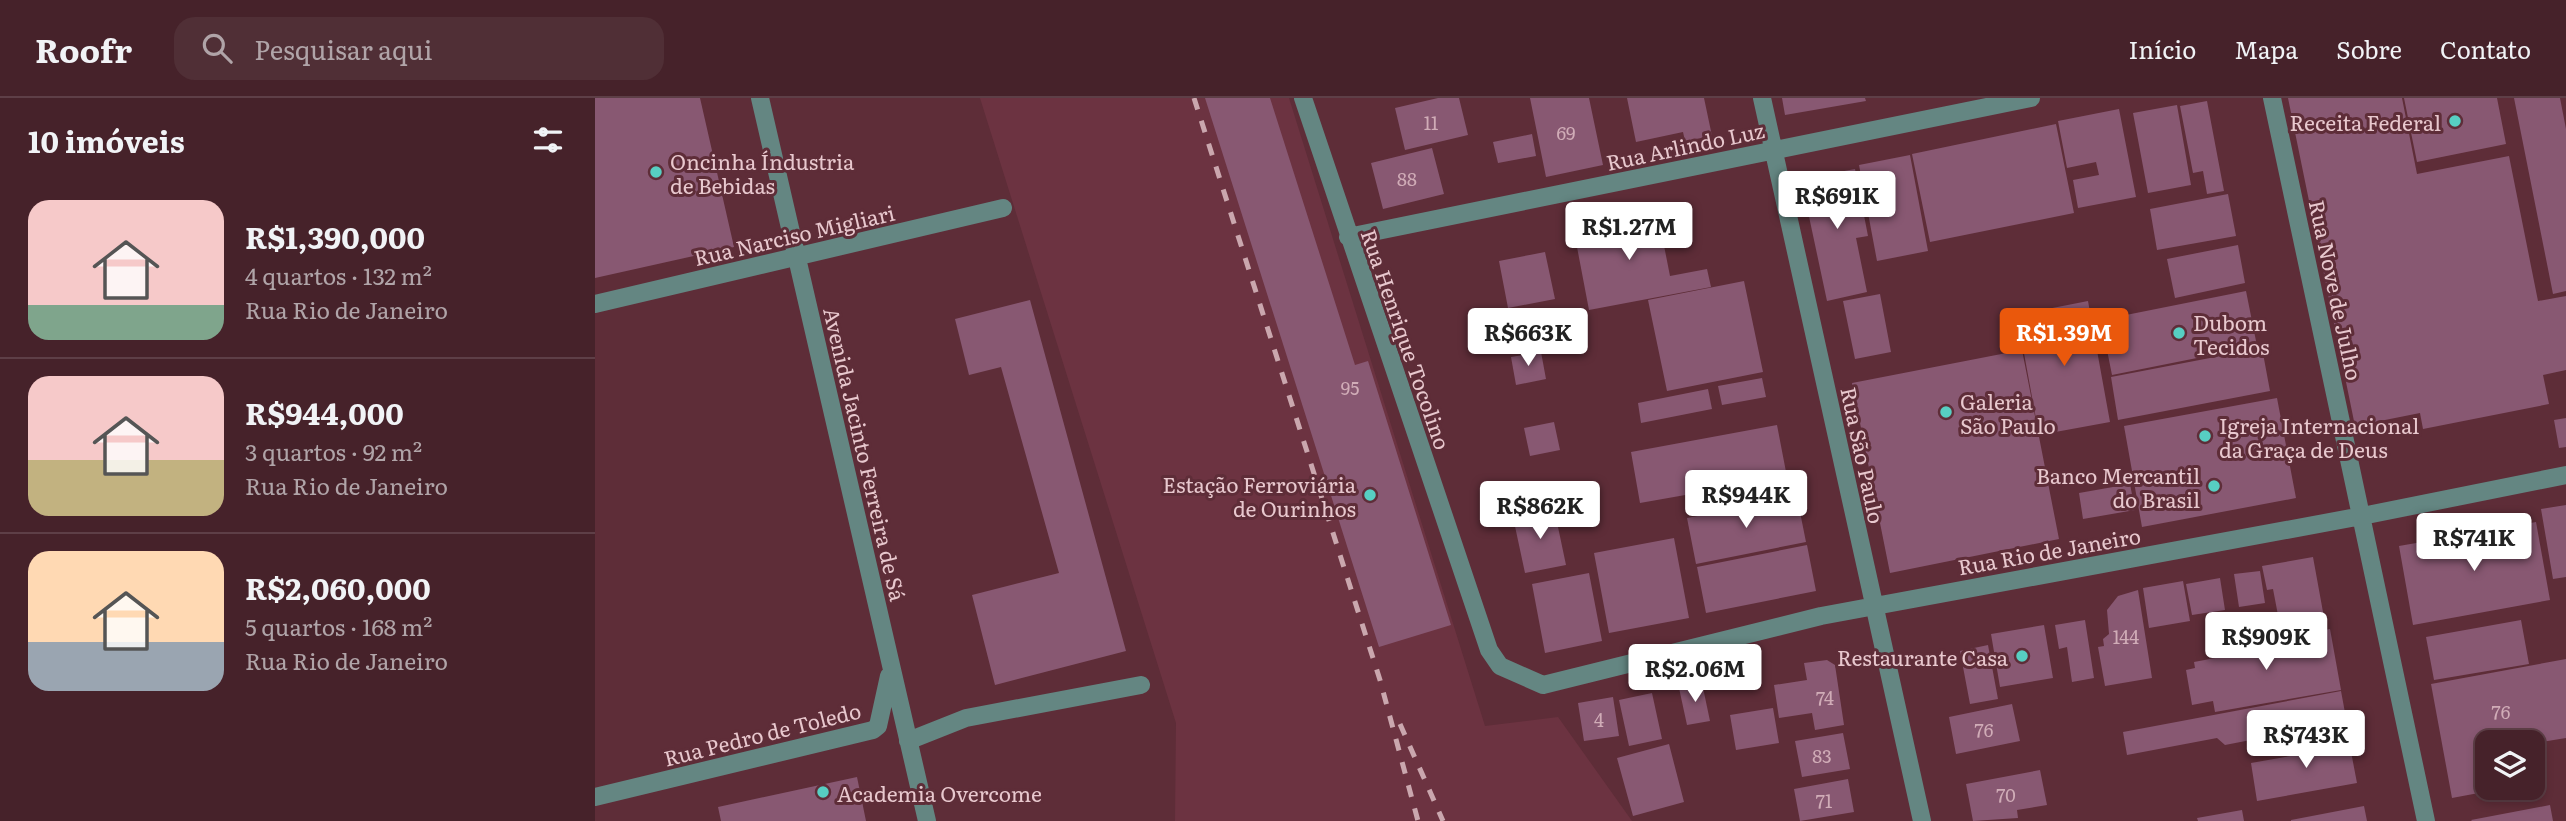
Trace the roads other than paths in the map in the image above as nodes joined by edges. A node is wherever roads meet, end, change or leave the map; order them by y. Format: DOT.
graph roads {
  1 [pos="760,98"];
  2 [pos="1303,98"];
  3 [pos="1762,98"];
  4 [pos="2031,98"];
  5 [pos="2272,98"];
  6 [pos="1773,150"];
  7 [pos="1003,208"];
  8 [pos="1348,237"];
  9 [pos="797,257"];
  10 [pos="595,304"];
  11 [pos="2566,475"];
  12 [pos="2362,516"];
  13 [pos="1874,605"];
  14 [pos="891,666"];
  15 [pos="1141,685"];
  16 [pos="1543,686"];
  17 [pos="908,741"];
  18 [pos="595,797"];
  19 [pos="927,821"];
  20 [pos="1921,821"];
  21 [pos="2427,821"];
  1 -- 9 [label="street, Avenida Jacinto Ferreira de Sá"];
  2 -- 8 [label="street, Rua Henrique Tocolino"];
  3 -- 6 [label="street, Rua São Paulo"];
  4 -- 6 [label="street, Rua Arlindo Luz"];
  5 -- 12 [label="street, Rua Nove de Julho"];
  6 -- 8 [label="street, Rua Arlindo Luz"];
  6 -- 13 [label="street, Rua São Paulo"];
  7 -- 9 [label="street, Rua Narciso Migliari"];
  8 -- 16 [label="street, Rua Henrique Tocolino"];
  9 -- 10 [label="street, Rua Narciso Migliari"];
  9 -- 14 [label="street, Avenida Jacinto Ferreira de Sá"];
  11 -- 12 [label="street, Rua Rio de Janeiro"];
  12 -- 13 [label="street, Rua Rio de Janeiro"];
  12 -- 21 [label="street, Rua Nove de Julho"];
  13 -- 16 [label="street, Rua Rio de Janeiro"];
  13 -- 20 [label="street, Rua São Paulo"];
  14 -- 17 [label="street, Avenida Jacinto Ferreira de Sá"];
  14 -- 18 [label="street, Rua Pedro de Toledo"];
  15 -- 17 [label="street"];
  17 -- 19 [label="street, Avenida Jacinto Ferreira de Sá"];
}
